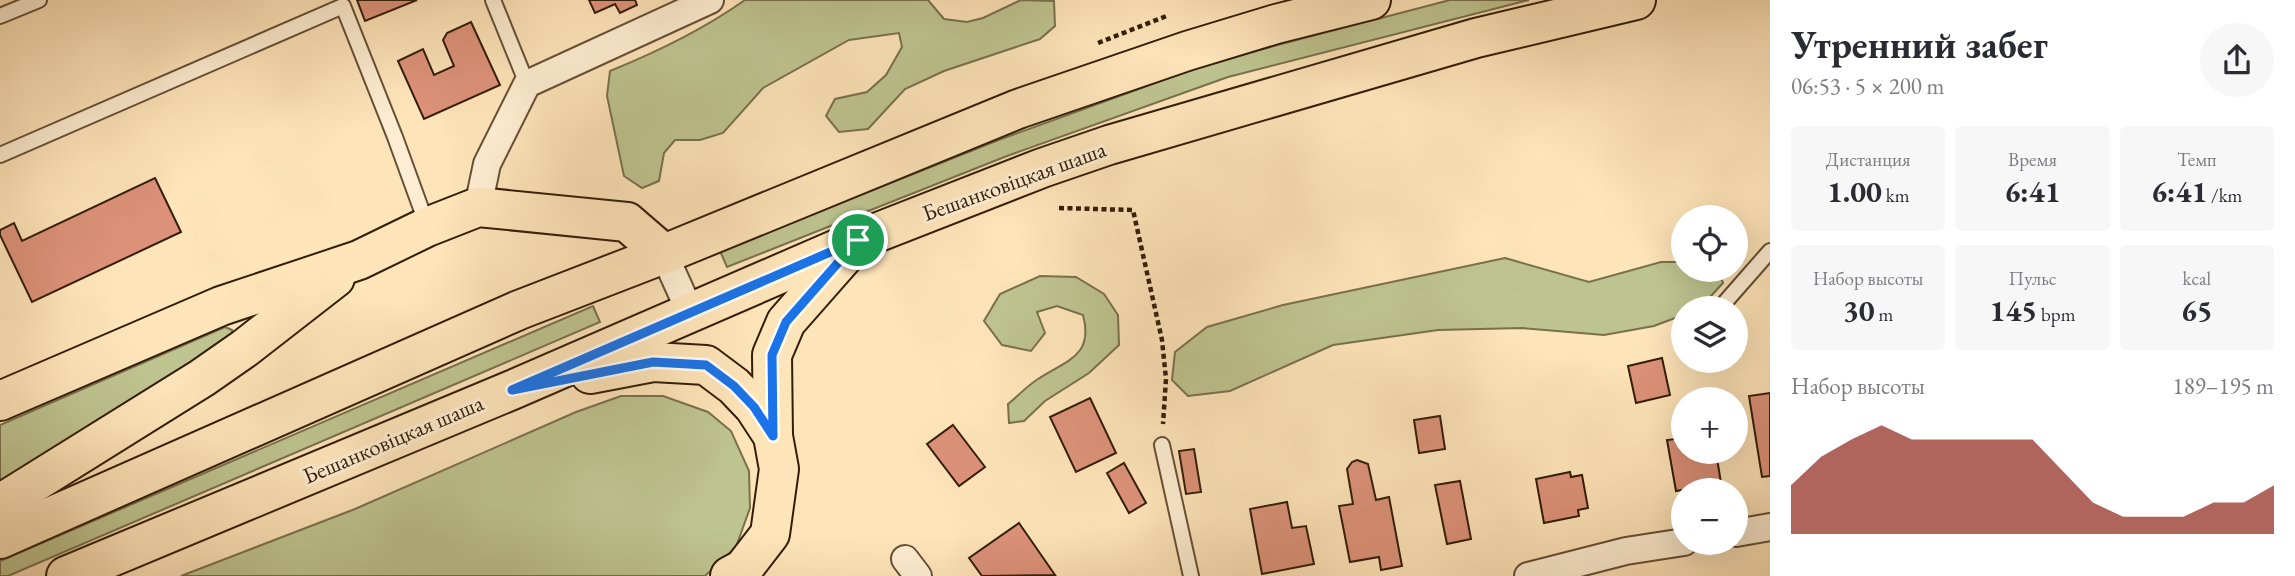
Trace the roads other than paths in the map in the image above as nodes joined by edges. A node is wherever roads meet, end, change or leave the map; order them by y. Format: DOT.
graph roads {
  1 [pos="39,0"];
  2 [pos="493,0"];
  3 [pos="710,0"];
  4 [pos="1371,0"];
  5 [pos="1636,0"];
  6 [pos="342,3"];
  7 [pos="0,16"];
  8 [pos="527,84"];
  9 [pos="0,155"];
  10 [pos="478,207"];
  11 [pos="427,227"];
  12 [pos="858,240"];
  13 [pos="1770,251"];
  14 [pos="663,254"];
  15 [pos="359,260"];
  16 [pos="1731,296"];
  17 [pos="221,306"];
  18 [pos="691,314"];
  19 [pos="245,348"];
  20 [pos="512,390"];
  21 [pos="0,401"];
  22 [pos="773,436"];
  23 [pos="1162,445"];
  24 [pos="0,504"];
  25 [pos="1770,527"];
  26 [pos="1748,531"];
  27 [pos="0,539"];
  28 [pos="1671,543"];
  29 [pos="66,576"];
  30 [pos="730,576"];
  31 [pos="1191,576"];
  32 [pos="1528,576"];
  1 -- 7 [label="lane"];
  2 -- 8 [label="lane"];
  3 -- 8 [label="street"];
  4 -- 14 [label="main road"];
  5 -- 12 [label="main road, Бешанковіцкая шаша"];
  6 -- 9 [label="lane"];
  6 -- 11 [label="lane"];
  8 -- 10 [label="street"];
  10 -- 11 [label="main road"];
  10 -- 14 [label="main road"];
  11 -- 15 [label="main road"];
  12 -- 18 [label="main road, Бешанковіцкая шаша"];
  12 -- 22 [label="main road"];
  13 -- 16 [label="lane"];
  14 -- 18 [label="street"];
  14 -- 27 [label="main road"];
  15 -- 17 [label="main road"];
  15 -- 19 [label="main road"];
  17 -- 19 [label="main road"];
  17 -- 21 [label="main road"];
  18 -- 20 [label="main road, Бешанковіцкая шаша"];
  19 -- 24 [label="main road"];
  20 -- 22 [label="main road"];
  20 -- 29 [label="main road, Бешанковіцкая шаша"];
  22 -- 30 [label="main road"];
  23 -- 31 [label="lane"];
  25 -- 26 [label="street"];
  28 -- 32 [label="street"];
}
